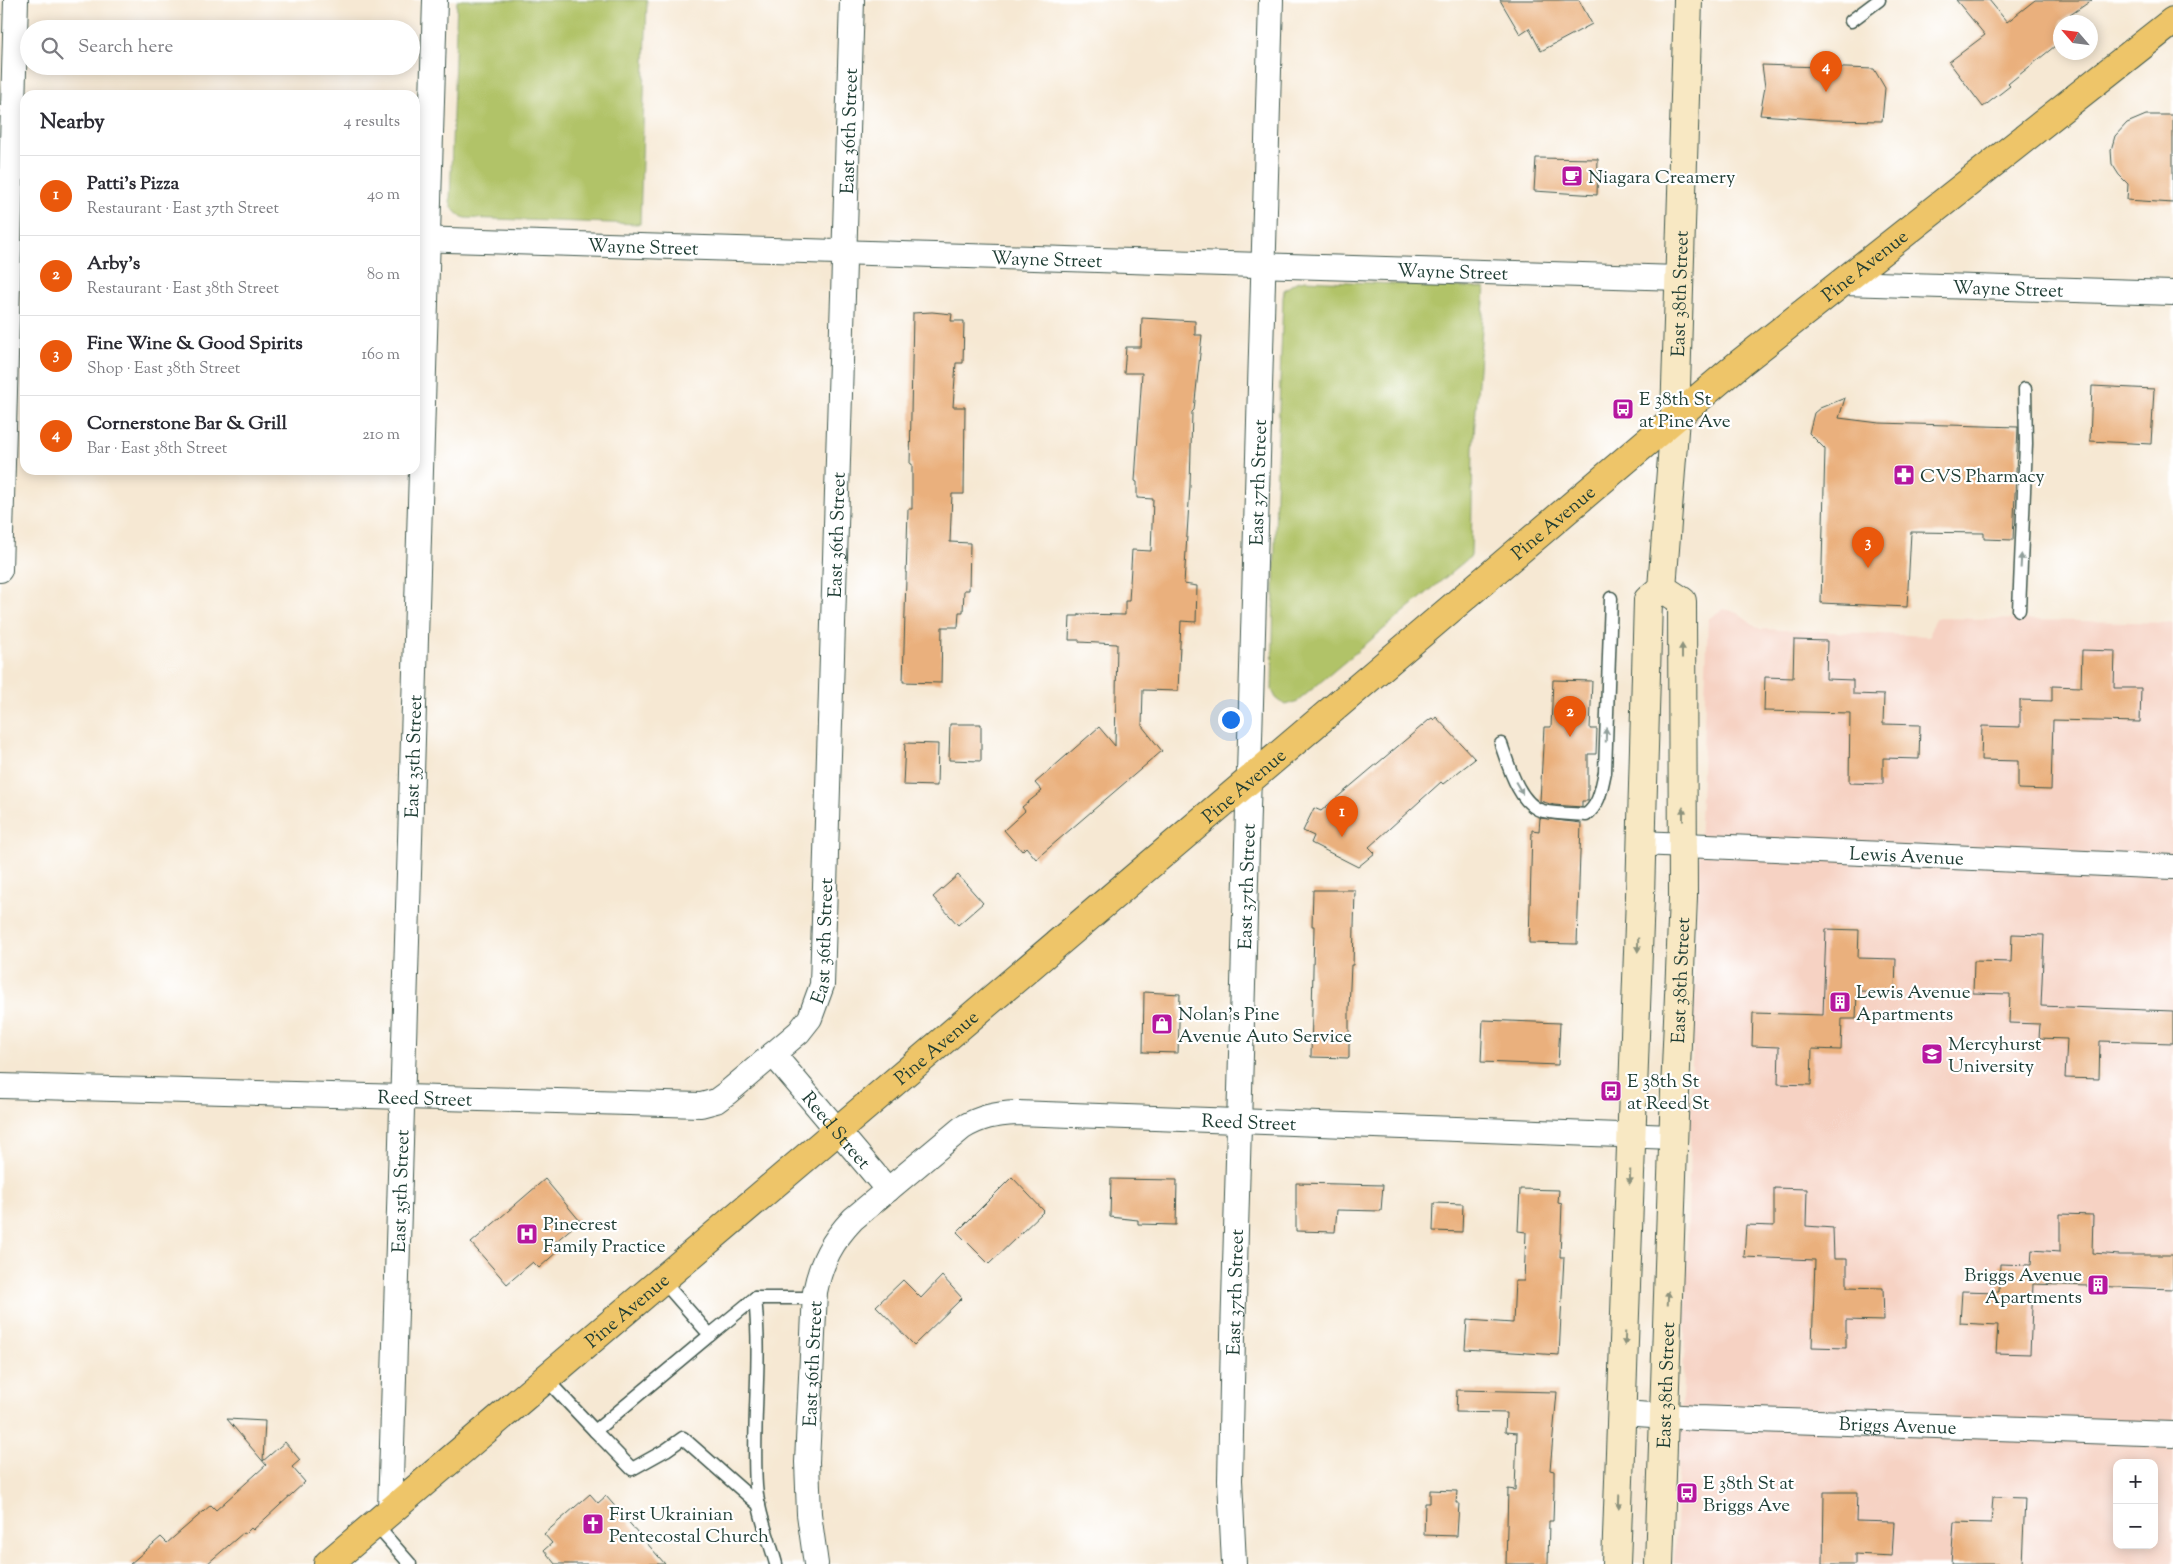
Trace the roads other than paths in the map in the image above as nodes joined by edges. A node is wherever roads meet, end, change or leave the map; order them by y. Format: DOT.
graph roads {
  1 [pos="16,0"];
  2 [pos="435,0"];
  3 [pos="852,0"];
  4 [pos="1271,0"];
  5 [pos="1688,0"];
  6 [pos="1879,0"];
  7 [pos="1851,21"];
  8 [pos="2170,28"];
  9 [pos="12,227"];
  10 [pos="421,240"];
  11 [pos="844,252"];
  12 [pos="1264,266"];
  13 [pos="1679,278"];
  14 [pos="1843,283"];
  15 [pos="420,285"];
  16 [pos="2173,293"];
  17 [pos="2025,389"];
  18 [pos="1674,418"];
  19 [pos="416,475"];
  20 [pos="0,570"];
  21 [pos="1662,588"];
  22 [pos="1611,598"];
  23 [pos="2018,610"];
  24 [pos="1500,744"];
  25 [pos="1248,781"];
  26 [pos="1641,843"];
  27 [pos="1683,845"];
  28 [pos="2173,867"];
  29 [pos="774,1054"];
  30 [pos="0,1086"];
  31 [pos="402,1098"];
  32 [pos="1238,1121"];
  33 [pos="838,1130"];
  34 [pos="1632,1135"];
  35 [pos="1673,1137"];
  36 [pos="888,1190"];
  37 [pos="662,1280"];
  38 [pos="755,1298"];
  39 [pos="815,1298"];
  40 [pos="710,1335"];
  41 [pos="546,1379"];
  42 [pos="1622,1413"];
  43 [pos="1665,1416"];
  44 [pos="595,1432"];
  45 [pos="2173,1434"];
  46 [pos="759,1506"];
  47 [pos="382,1518"];
  48 [pos="328,1564"];
  49 [pos="410,1564"];
  50 [pos="776,1564"];
  51 [pos="816,1564"];
  52 [pos="1234,1564"];
  53 [pos="1616,1564"];
  54 [pos="1659,1564"];
  1 -- 9 [label="street"];
  2 -- 10 [label="street, East 35th Street"];
  3 -- 11 [label="street, East 36th Street"];
  4 -- 12 [label="street, East 37th Street"];
  5 -- 13 [label="main road, East 38th Street"];
  6 -- 7 [label="lane"];
  8 -- 14 [label="main road, Pine Avenue"];
  9 -- 20 [label="street"];
  10 -- 11 [label="street, Wayne Street"];
  10 -- 15 [label="street, East 35th Street"];
  11 -- 12 [label="street, Wayne Street"];
  11 -- 29 [label="street, East 36th Street"];
  12 -- 13 [label="street, Wayne Street"];
  12 -- 25 [label="street, East 37th Street"];
  13 -- 18 [label="main road, East 38th Street"];
  14 -- 16 [label="street, Wayne Street"];
  14 -- 18 [label="main road, Pine Avenue"];
  23 -- 17 [label="lane, one-way"];
  18 -- 21 [label="main road, East 38th Street"];
  18 -- 25 [label="main road, Pine Avenue"];
  19 -- 31 [label="street, East 35th Street"];
  21 -- 26 [label="main road"];
  27 -- 21 [label="main road, East 38th Street, one-way"];
  24 -- 22 [label="lane, one-way"];
  25 -- 32 [label="street, East 37th Street"];
  25 -- 33 [label="main road, Pine Avenue"];
  26 -- 27 [label="street, Lewis Avenue"];
  26 -- 34 [label="main road, one-way"];
  27 -- 28 [label="street, Lewis Avenue"];
  27 -- 35 [label="main road, East 38th Street"];
  29 -- 31 [label="street, Reed Street"];
  29 -- 33 [label="street, Reed Street"];
  30 -- 31 [label="street, Reed Street"];
  31 -- 47 [label="street, East 35th Street"];
  32 -- 34 [label="street, Reed Street"];
  32 -- 36 [label="street, Reed Street"];
  32 -- 52 [label="street, East 37th Street"];
  33 -- 36 [label="street, Reed Street"];
  33 -- 37 [label="main road, Pine Avenue"];
  34 -- 35 [label="street, Reed Street"];
  34 -- 42 [label="main road, one-way"];
  43 -- 35 [label="main road, East 38th Street, one-way"];
  36 -- 39 [label="street, East 36th Street"];
  37 -- 40 [label="lane"];
  37 -- 41 [label="main road, Pine Avenue"];
  38 -- 39 [label="lane"];
  38 -- 40 [label="lane"];
  38 -- 46 [label="lane"];
  39 -- 51 [label="street, East 36th Street"];
  40 -- 44 [label="lane"];
  41 -- 44 [label="lane"];
  41 -- 47 [label="main road, Pine Avenue"];
  42 -- 43 [label="street, Briggs Avenue"];
  42 -- 53 [label="main road, one-way"];
  43 -- 45 [label="street, Briggs Avenue"];
  43 -- 54 [label="main road, East 38th Street"];
  44 -- 46 [label="lane"];
  46 -- 50 [label="lane"];
  47 -- 48 [label="main road, Pine Avenue"];
  47 -- 49 [label="lane"];
}
